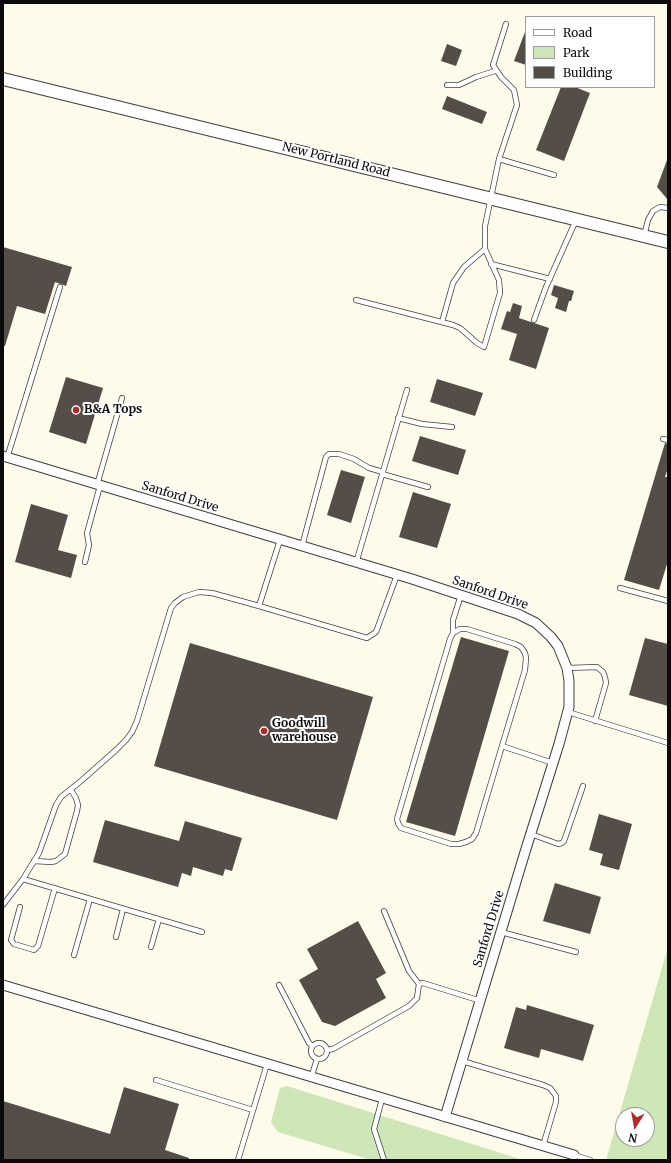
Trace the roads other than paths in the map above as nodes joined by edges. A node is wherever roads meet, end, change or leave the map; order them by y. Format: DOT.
graph roads {
  1 [pos="506,24"];
  2 [pos="495,71"];
  3 [pos="3,79"];
  4 [pos="447,85"];
  5 [pos="499,159"];
  6 [pos="554,176"];
  7 [pos="490,198"];
  8 [pos="668,208"];
  9 [pos="577,219"];
  10 [pos="644,236"];
  11 [pos="668,242"];
  12 [pos="485,249"];
  13 [pos="491,264"];
  14 [pos="550,279"];
  15 [pos="60,287"];
  16 [pos="356,300"];
  17 [pos="534,320"];
  18 [pos="442,322"];
  19 [pos="407,390"];
  20 [pos="122,398"];
  21 [pos="398,418"];
  22 [pos="452,427"];
  23 [pos="5,457"];
  24 [pos="382,473"];
  25 [pos="99,485"];
  26 [pos="428,487"];
  27 [pos="280,540"];
  28 [pos="302,546"];
  29 [pos="85,562"];
  30 [pos="356,563"];
  31 [pos="397,575"];
  32 [pos="620,588"];
  33 [pos="461,595"];
  34 [pos="668,602"];
  35 [pos="260,606"];
  36 [pos="453,633"];
  37 [pos="567,668"];
  38 [pos="568,712"];
  39 [pos="595,721"];
  40 [pos="668,743"];
  41 [pos="502,746"];
  42 [pos="554,763"];
  43 [pos="583,786"];
  44 [pos="71,790"];
  45 [pos="531,834"];
  46 [pos="34,861"];
  47 [pos="23,878"];
  48 [pos="55,888"];
  49 [pos="90,899"];
  50 [pos="3,904"];
  51 [pos="20,906"];
  52 [pos="123,909"];
  53 [pos="384,911"];
  54 [pos="159,920"];
  55 [pos="202,932"];
  56 [pos="501,932"];
  57 [pos="116,937"];
  58 [pos="151,946"];
  59 [pos="576,952"];
  60 [pos="74,955"];
  61 [pos="419,984"];
  62 [pos="3,985"];
  63 [pos="279,985"];
  64 [pos="480,1001"];
  65 [pos="312,1046"];
  66 [pos="327,1050"];
  67 [pos="317,1059"];
  68 [pos="462,1061"];
  69 [pos="267,1064"];
  70 [pos="311,1078"];
  71 [pos="156,1080"];
  72 [pos="382,1099"];
  73 [pos="253,1110"];
  74 [pos="446,1118"];
  75 [pos="543,1146"];
  76 [pos="574,1155"];
  77 [pos="238,1160"];
  78 [pos="384,1160"];
  79 [pos="590,1160"];
  1 -- 2 [label="lane"];
  2 -- 4 [label="lane"];
  2 -- 5 [label="lane"];
  3 -- 7 [label="street, New Portland Road"];
  5 -- 6 [label="lane"];
  5 -- 7 [label="lane"];
  7 -- 9 [label="street, New Portland Road"];
  7 -- 12 [label="lane"];
  8 -- 10 [label="lane"];
  9 -- 10 [label="street, New Portland Road"];
  9 -- 14 [label="lane"];
  10 -- 11 [label="street, New Portland Road"];
  12 -- 13 [label="lane"];
  12 -- 18 [label="lane"];
  13 -- 14 [label="lane"];
  13 -- 18 [label="lane"];
  14 -- 17 [label="lane"];
  15 -- 23 [label="lane"];
  16 -- 18 [label="lane"];
  19 -- 21 [label="lane"];
  20 -- 25 [label="lane"];
  21 -- 22 [label="lane"];
  21 -- 24 [label="lane"];
  23 -- 25 [label="street, Sanford Drive"];
  24 -- 26 [label="lane"];
  24 -- 28 [label="lane"];
  24 -- 30 [label="lane"];
  25 -- 27 [label="street, Sanford Drive"];
  25 -- 29 [label="lane"];
  27 -- 28 [label="street, Sanford Drive"];
  27 -- 35 [label="lane"];
  28 -- 30 [label="street, Sanford Drive"];
  30 -- 31 [label="street, Sanford Drive"];
  31 -- 33 [label="street, Sanford Drive"];
  31 -- 35 [label="lane"];
  32 -- 34 [label="lane"];
  33 -- 36 [label="lane"];
  33 -- 37 [label="street, Sanford Drive"];
  35 -- 44 [label="lane"];
  36 -- 41 [label="lane"];
  36 -- 41 [label="lane"];
  37 -- 38 [label="street, Sanford Drive"];
  37 -- 39 [label="lane"];
  38 -- 39 [label="lane"];
  38 -- 42 [label="street, Sanford Drive"];
  39 -- 40 [label="lane"];
  41 -- 42 [label="lane"];
  42 -- 45 [label="street, Sanford Drive"];
  43 -- 45 [label="lane"];
  44 -- 46 [label="lane"];
  44 -- 46 [label="lane"];
  45 -- 56 [label="street, Sanford Drive"];
  46 -- 47 [label="lane"];
  47 -- 48 [label="lane"];
  47 -- 50 [label="lane"];
  48 -- 49 [label="lane"];
  48 -- 51 [label="lane"];
  49 -- 52 [label="lane"];
  49 -- 60 [label="lane"];
  52 -- 54 [label="lane"];
  52 -- 57 [label="lane"];
  53 -- 61 [label="lane"];
  54 -- 55 [label="lane"];
  54 -- 58 [label="lane"];
  56 -- 59 [label="lane"];
  56 -- 64 [label="street, Sanford Drive"];
  61 -- 64 [label="lane"];
  61 -- 66 [label="lane"];
  62 -- 69 [label="street"];
  63 -- 65 [label="lane"];
  64 -- 68 [label="street, Sanford Drive"];
  65 -- 66 [label="lane"];
  65 -- 67 [label="lane"];
  66 -- 67 [label="lane"];
  67 -- 70 [label="lane"];
  68 -- 74 [label="street, Sanford Drive"];
  68 -- 75 [label="lane"];
  69 -- 70 [label="street"];
  69 -- 73 [label="lane"];
  70 -- 72 [label="street"];
  71 -- 73 [label="lane"];
  72 -- 74 [label="street"];
  72 -- 78 [label="lane"];
  73 -- 77 [label="lane"];
  74 -- 75 [label="street"];
  75 -- 76 [label="street"];
  76 -- 79 [label="lane"];
}
